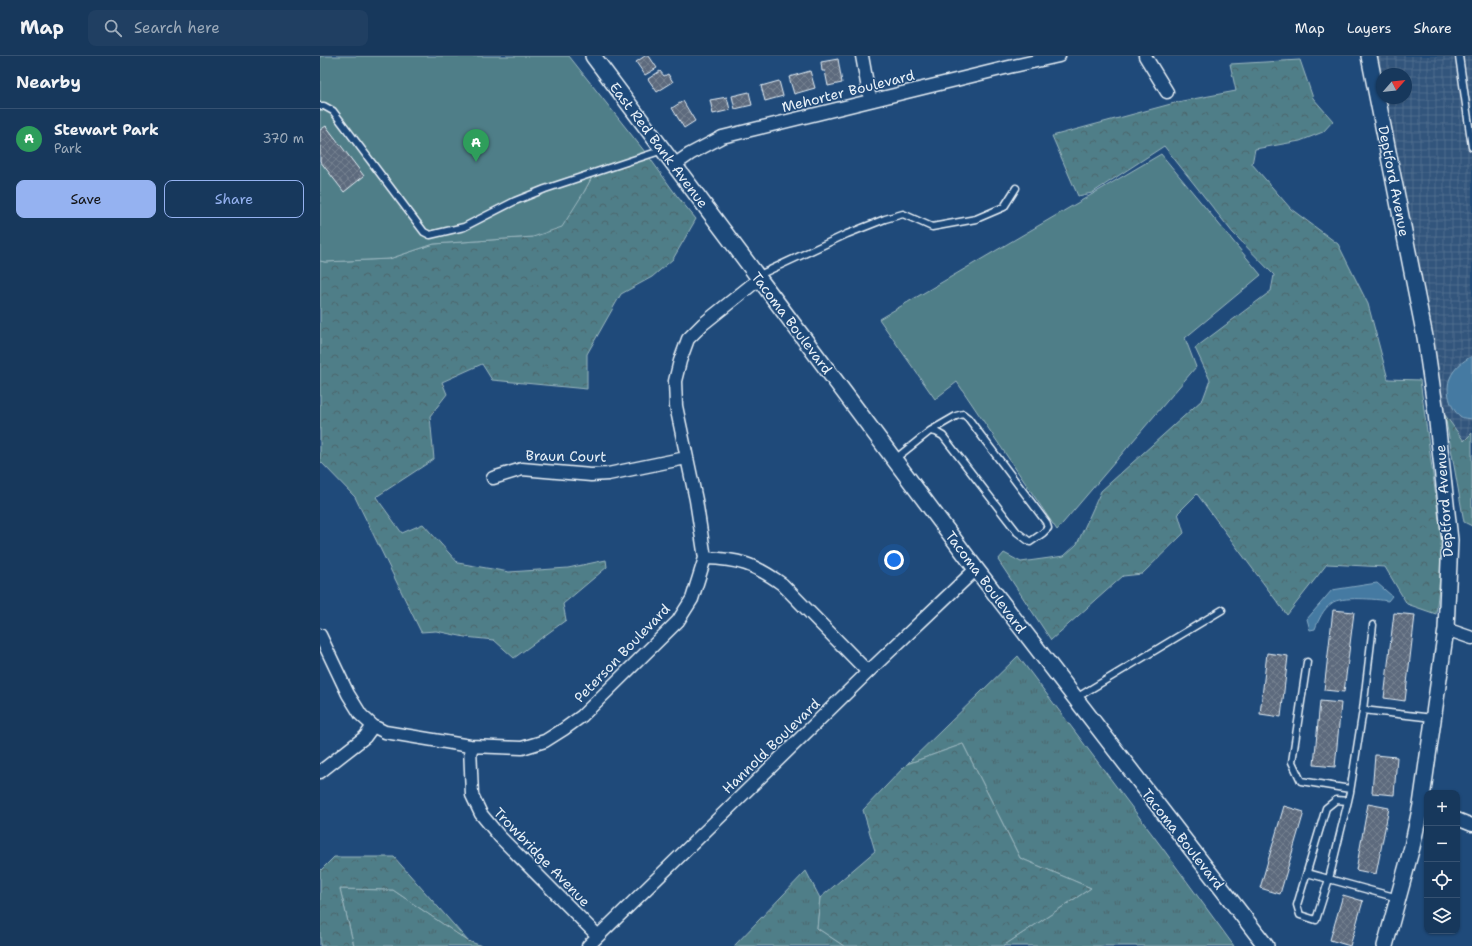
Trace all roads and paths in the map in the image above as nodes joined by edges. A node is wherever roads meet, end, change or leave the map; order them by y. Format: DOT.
graph roads {
  1 [pos="593,56"];
  2 [pos="862,56"];
  3 [pos="1059,56"];
  4 [pos="1145,56"];
  5 [pos="1369,56"];
  6 [pos="1459,56"];
  7 [pos="1008,61"];
  8 [pos="1167,92"];
  9 [pos="870,100"];
  10 [pos="320,106"];
  11 [pos="1472,147"];
  12 [pos="663,150"];
  13 [pos="674,165"];
  14 [pos="1016,188"];
  15 [pos="711,214"];
  16 [pos="758,277"];
  17 [pos="930,431"];
  18 [pos="686,458"];
  19 [pos="894,460"];
  20 [pos="493,478"];
  21 [pos="705,558"];
  22 [pos="976,569"];
  23 [pos="1222,610"];
  24 [pos="1373,625"];
  25 [pos="1446,629"];
  26 [pos="320,635"];
  27 [pos="1472,638"];
  28 [pos="1307,662"];
  29 [pos="868,672"];
  30 [pos="1075,698"];
  31 [pos="1363,710"];
  32 [pos="1433,718"];
  33 [pos="373,726"];
  34 [pos="470,746"];
  35 [pos="320,772"];
  36 [pos="1350,789"];
  37 [pos="1426,790"];
  38 [pos="1348,802"];
  39 [pos="1424,806"];
  40 [pos="1460,820"];
  41 [pos="1472,825"];
  42 [pos="1307,873"];
  43 [pos="1328,879"];
  44 [pos="1398,898"];
  45 [pos="598,936"];
  46 [pos="588,946"];
  47 [pos="1266,946"];
  48 [pos="1385,946"];
  1 -- 12 [label="street, East Red Bank Avenue"];
  2 -- 9 [label="street"];
  3 -- 7 [label="street, Mehorter Boulevard"];
  4 -- 8 [label="street"];
  5 -- 25 [label="street, Deptford Avenue"];
  6 -- 11 [label="lane"];
  7 -- 9 [label="street, Mehorter Boulevard"];
  9 -- 13 [label="street, Mehorter Boulevard"];
  10 -- 12 [label="lane"];
  12 -- 13 [label="street, East Red Bank Avenue"];
  13 -- 15 [label="street, East Red Bank Avenue"];
  14 -- 16 [label="lane"];
  15 -- 16 [label="street, Tacoma Boulevard"];
  16 -- 18 [label="street, Peterson Boulevard"];
  16 -- 19 [label="street, Tacoma Boulevard"];
  17 -- 17 [label="lane"];
  17 -- 19 [label="lane"];
  18 -- 20 [label="street, Braun Court"];
  18 -- 21 [label="street, Peterson Boulevard"];
  19 -- 22 [label="street, Tacoma Boulevard"];
  21 -- 29 [label="street"];
  21 -- 34 [label="street, Peterson Boulevard"];
  22 -- 29 [label="street, Hannold Boulevard"];
  22 -- 30 [label="street, Tacoma Boulevard"];
  23 -- 30 [label="lane"];
  24 -- 31 [label="lane"];
  25 -- 27 [label="street"];
  25 -- 32 [label="street, Deptford Avenue"];
  26 -- 33 [label="street, Peterson Boulevard"];
  28 -- 36 [label="lane"];
  29 -- 45 [label="street, Hannold Boulevard"];
  30 -- 47 [label="street, Tacoma Boulevard"];
  31 -- 32 [label="lane"];
  31 -- 36 [label="lane"];
  32 -- 37 [label="street, Deptford Avenue"];
  33 -- 34 [label="street, Peterson Boulevard"];
  33 -- 35 [label="street"];
  34 -- 45 [label="street, Trowbridge Avenue"];
  36 -- 38 [label="lane"];
  38 -- 42 [label="lane"];
  38 -- 43 [label="lane"];
  39 -- 44 [label="street, Deptford Avenue"];
  40 -- 41 [label="street"];
  42 -- 43 [label="lane"];
  42 -- 43 [label="lane"];
  43 -- 44 [label="lane"];
  44 -- 48 [label="street, Deptford Avenue"];
  45 -- 46 [label="street, Hannold Boulevard"];
}
